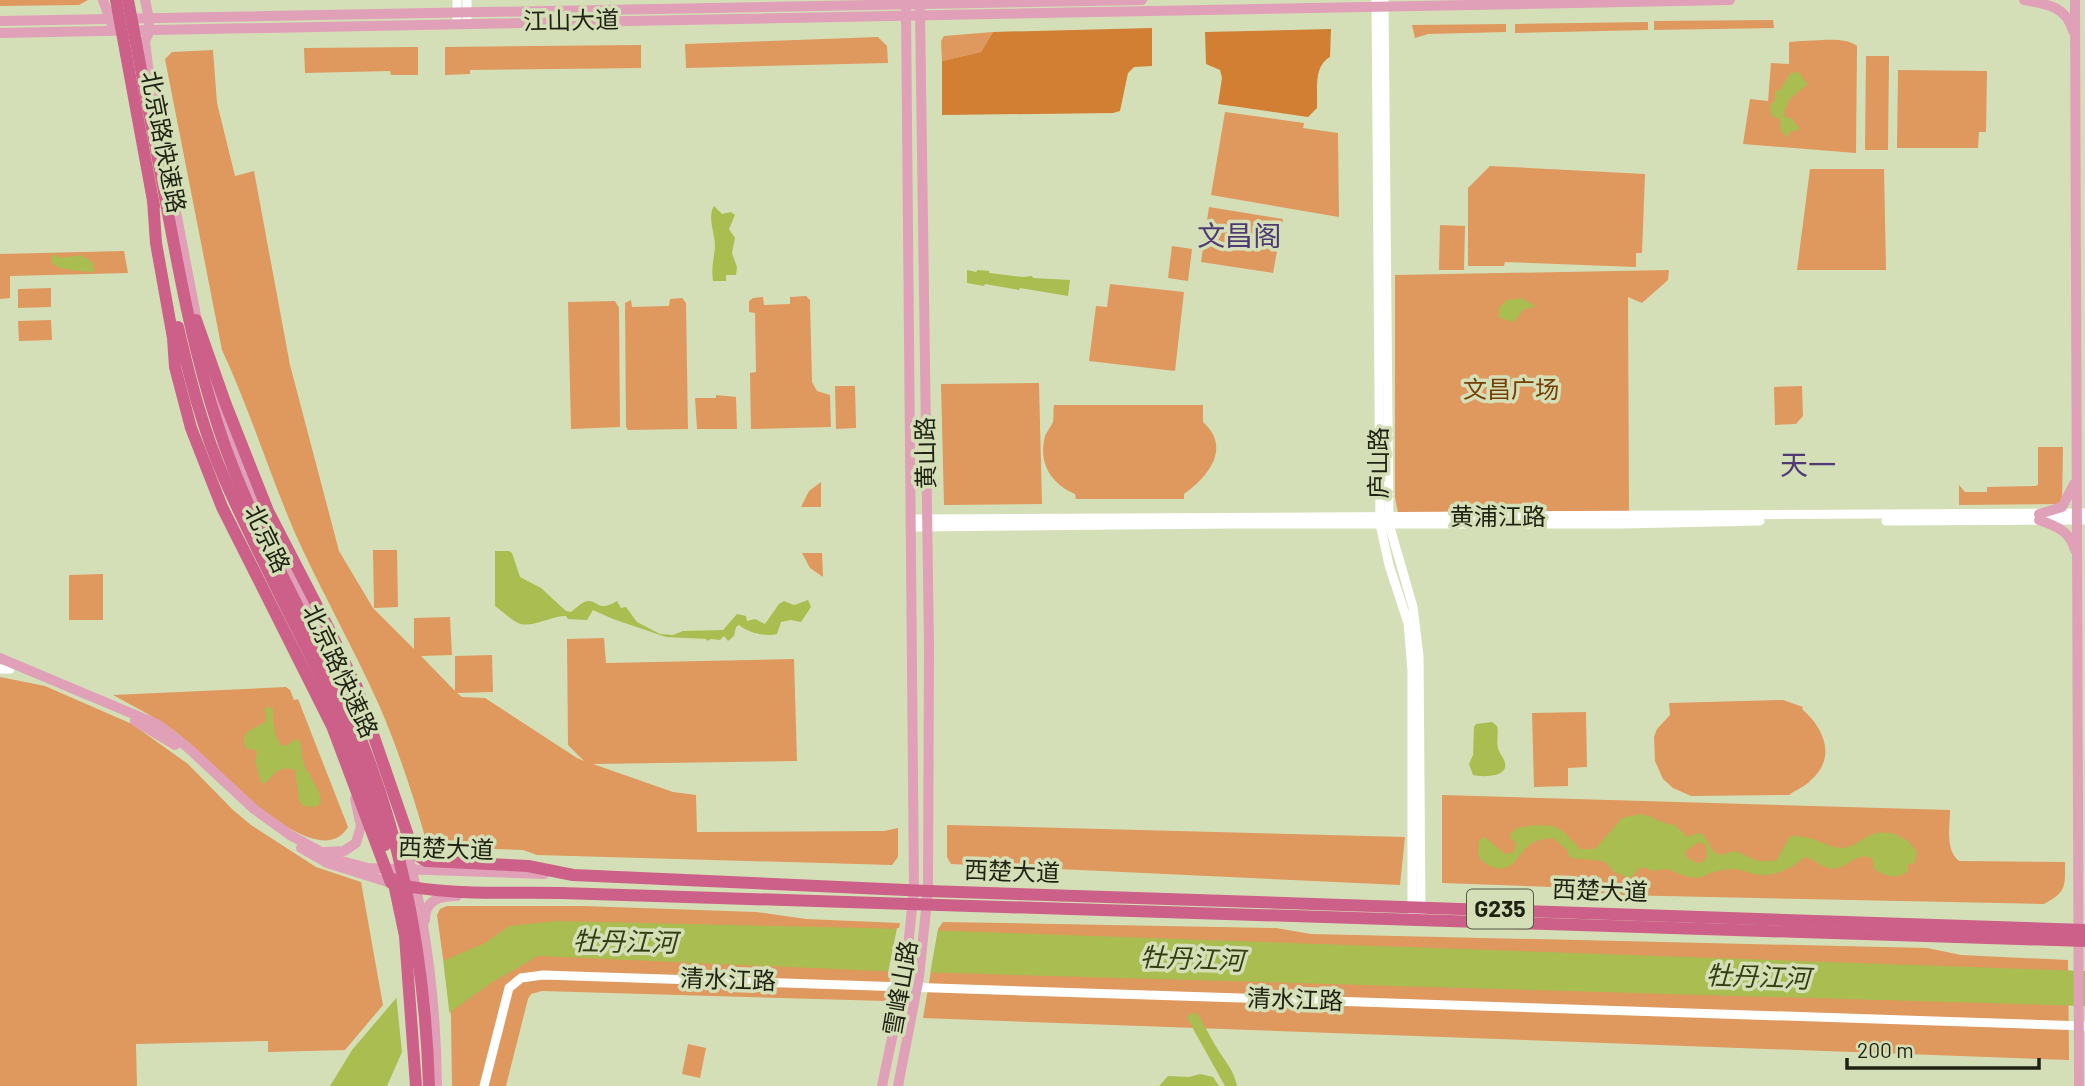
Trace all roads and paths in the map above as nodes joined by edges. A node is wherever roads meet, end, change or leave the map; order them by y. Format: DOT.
graph roads {
  1 [pos="103,0"];
  2 [pos="116,0"];
  3 [pos="128,0"];
  4 [pos="145,0"];
  5 [pos="1142,0"];
  6 [pos="1730,0"];
  7 [pos="2024,0"];
  8 [pos="2075,0"];
  9 [pos="1380,3"];
  10 [pos="906,7"];
  11 [pos="920,7"];
  12 [pos="677,9"];
  13 [pos="462,12"];
  14 [pos="149,19"];
  15 [pos="110,20"];
  16 [pos="0,21"];
  17 [pos="115,32"];
  18 [pos="149,32"];
  19 [pos="0,33"];
  20 [pos="2076,55"];
  21 [pos="159,201"];
  22 [pos="2077,471"];
  23 [pos="2039,517"];
  24 [pos="2081,517"];
  25 [pos="1384,520"];
  26 [pos="912,523"];
  27 [pos="927,523"];
  28 [pos="2077,561"];
  29 [pos="2,663"];
  30 [pos="369,724"];
  31 [pos="344,759"];
  32 [pos="394,805"];
  33 [pos="324,852"];
  34 [pos="386,869"];
  35 [pos="411,869"];
  36 [pos="573,875"];
  37 [pos="391,883"];
  38 [pos="415,889"];
  39 [pos="921,890"];
  40 [pos="574,893"];
  41 [pos="913,904"];
  42 [pos="927,906"];
  43 [pos="1417,906"];
  44 [pos="1417,921"];
  45 [pos="2082,936"];
  46 [pos="425,940"];
  47 [pos="904,982"];
  48 [pos="918,983"];
  49 [pos="2082,1026"];
  50 [pos="414,1086"];
  51 [pos="429,1086"];
  52 [pos="437,1086"];
  53 [pos="484,1086"];
  54 [pos="882,1086"];
  55 [pos="898,1086"];
  56 [pos="2080,1086"];
  1 -- 15 [label="main road, 北京路"];
  2 -- 21 [label="highway, 北京路快速路"];
  3 -- 21 [label="highway, 北京路快速路"];
  4 -- 14 [label="main road, 北京路"];
  5 -- 11 [label="main road, 江山大道"];
  6 -- 9 [label="main road, 江山大道"];
  7 -- 20 [label="main road"];
  8 -- 20 [label="main road"];
  9 -- 11 [label="main road, 江山大道"];
  9 -- 25 [label="street, 庐山路"];
  10 -- 11 [label="main road, 江山大道"];
  10 -- 12 [label="main road, 江山大道"];
  10 -- 26 [label="main road, 黄山路"];
  11 -- 27 [label="main road, 黄山路"];
  12 -- 13 [label="main road, 江山大道"];
  13 -- 14 [label="main road, 江山大道"];
  13 -- 18 [label="main road, 江山大道"];
  14 -- 15 [label="main road, 江山大道"];
  14 -- 18 [label="main road, 北京路"];
  15 -- 16 [label="main road, 江山大道"];
  15 -- 17 [label="main road, 北京路"];
  17 -- 18 [label="main road, 江山大道"];
  17 -- 19 [label="main road, 江山大道"];
  17 -- 34 [label="main road, 北京路"];
  18 -- 32 [label="main road, 北京路"];
  20 -- 22 [label="main road"];
  21 -- 30 [label="highway"];
  21 -- 31 [label="highway"];
  21 -- 50 [label="highway, 北京路快速路"];
  21 -- 51 [label="highway, 北京路快速路"];
  22 -- 23 [label="main road"];
  22 -- 24 [label="main road"];
  23 -- 24 [label="street, 黄浦江路"];
  23 -- 25 [label="street, 黄浦江路"];
  23 -- 28 [label="main road"];
  24 -- 28 [label="main road"];
  25 -- 27 [label="street, 黄浦江路"];
  25 -- 43 [label="street, 庐山路"];
  26 -- 27 [label="street, 黄浦江路"];
  26 -- 39 [label="main road, 黄山路"];
  27 -- 39 [label="main road, 黄山路"];
  28 -- 45 [label="main road"];
  29 -- 33 [label="main road, 西楚大道"];
  29 -- 37 [label="main road, 西楚大道"];
  30 -- 32 [label="highway"];
  30 -- 36 [label="highway"];
  31 -- 33 [label="main road"];
  31 -- 34 [label="highway"];
  32 -- 35 [label="main road, 北京路"];
  33 -- 34 [label="main road, 西楚大道"];
  34 -- 35 [label="main road, 西楚大道"];
  34 -- 37 [label="highway"];
  35 -- 36 [label="main road, 西楚大道"];
  35 -- 38 [label="main road, 北京路"];
  36 -- 39 [label="highway, 西楚大道"];
  37 -- 38 [label="highway, 西楚大道"];
  37 -- 50 [label="main road"];
  38 -- 40 [label="highway, 西楚大道"];
  38 -- 46 [label="main road, 北京路"];
  39 -- 41 [label="main road, 雪峰山路"];
  39 -- 42 [label="main road, 黄山路"];
  39 -- 43 [label="highway, 西楚大道 / G235"];
  40 -- 41 [label="highway, 西楚大道"];
  40 -- 46 [label="main road"];
  41 -- 42 [label="highway, G235"];
  41 -- 47 [label="main road, 雪峰山路"];
  42 -- 44 [label="highway, 西楚大道 / G235"];
  42 -- 48 [label="main road, 雪峰山路"];
  43 -- 44 [label="street, 庐山路"];
  43 -- 45 [label="highway, 西楚大道 / G235"];
  44 -- 45 [label="highway, 西楚大道 / G235"];
  45 -- 49 [label="main road"];
  46 -- 52 [label="main road, 北京路"];
  47 -- 48 [label="street, 清水江路"];
  47 -- 53 [label="street, 清水江路"];
  47 -- 54 [label="main road, 雪峰山路"];
  48 -- 49 [label="street, 清水江路"];
  48 -- 55 [label="main road, 雪峰山路"];
  49 -- 56 [label="main road"];
}
